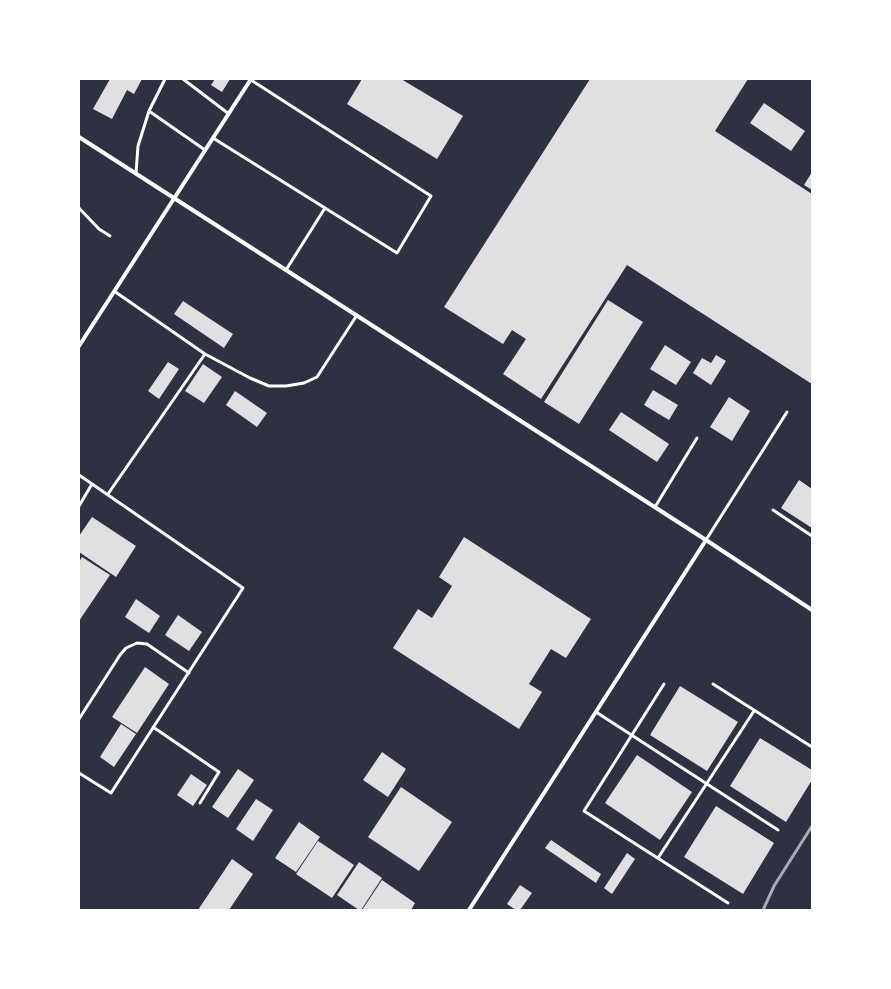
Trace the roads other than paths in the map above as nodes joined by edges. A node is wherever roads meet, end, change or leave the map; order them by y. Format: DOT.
graph roads {
  1 [pos="164,79"];
  2 [pos="183,79"];
  3 [pos="251,80"];
  4 [pos="150,111"];
  5 [pos="229,114"];
  6 [pos="79,137"];
  7 [pos="213,138"];
  8 [pos="205,150"];
  9 [pos="136,173"];
  10 [pos="174,198"];
  11 [pos="79,208"];
  12 [pos="325,208"];
  13 [pos="110,236"];
  14 [pos="286,270"];
  15 [pos="114,291"];
  16 [pos="357,315"];
  17 [pos="79,346"];
  18 [pos="205,354"];
  19 [pos="787,412"];
  20 [pos="697,438"];
  21 [pos="79,475"];
  22 [pos="92,484"];
  23 [pos="108,494"];
  24 [pos="79,506"];
  25 [pos="655,507"];
  26 [pos="773,510"];
  27 [pos="812,536"];
  28 [pos="706,540"];
  29 [pos="812,610"];
  30 [pos="188,673"];
  31 [pos="664,684"];
  32 [pos="713,684"];
  33 [pos="754,711"];
  34 [pos="596,712"];
  35 [pos="79,719"];
  36 [pos="153,727"];
  37 [pos="632,736"];
  38 [pos="812,747"];
  39 [pos="79,773"];
  40 [pos="706,784"];
  41 [pos="200,803"];
  42 [pos="778,830"];
  43 [pos="658,858"];
  44 [pos="728,903"];
  45 [pos="469,910"];
  1 -- 4 [label="lane"];
  2 -- 5 [label="lane"];
  3 -- 5 [label="street"];
  3 -- 12 [label="lane"];
  4 -- 8 [label="lane"];
  4 -- 9 [label="lane"];
  5 -- 7 [label="street"];
  6 -- 9 [label="street"];
  7 -- 8 [label="street"];
  7 -- 12 [label="lane"];
  8 -- 10 [label="street"];
  9 -- 10 [label="street"];
  10 -- 14 [label="street"];
  10 -- 15 [label="street"];
  11 -- 13 [label="lane"];
  12 -- 14 [label="lane"];
  14 -- 16 [label="street"];
  15 -- 17 [label="street"];
  15 -- 18 [label="lane"];
  16 -- 18 [label="lane"];
  16 -- 25 [label="street"];
  18 -- 23 [label="lane"];
  19 -- 28 [label="lane"];
  20 -- 25 [label="lane"];
  21 -- 22 [label="lane"];
  22 -- 23 [label="lane"];
  22 -- 24 [label="lane"];
  23 -- 30 [label="lane"];
  25 -- 28 [label="street"];
  26 -- 27 [label="lane"];
  28 -- 29 [label="street"];
  28 -- 34 [label="street"];
  30 -- 35 [label="lane"];
  30 -- 36 [label="lane"];
  31 -- 37 [label="lane"];
  32 -- 33 [label="lane"];
  33 -- 38 [label="lane"];
  33 -- 40 [label="lane"];
  34 -- 37 [label="lane"];
  34 -- 45 [label="street"];
  36 -- 39 [label="lane"];
  36 -- 41 [label="lane"];
  37 -- 40 [label="lane"];
  37 -- 43 [label="lane"];
  40 -- 42 [label="lane"];
  40 -- 43 [label="lane"];
  43 -- 44 [label="lane"];
}
